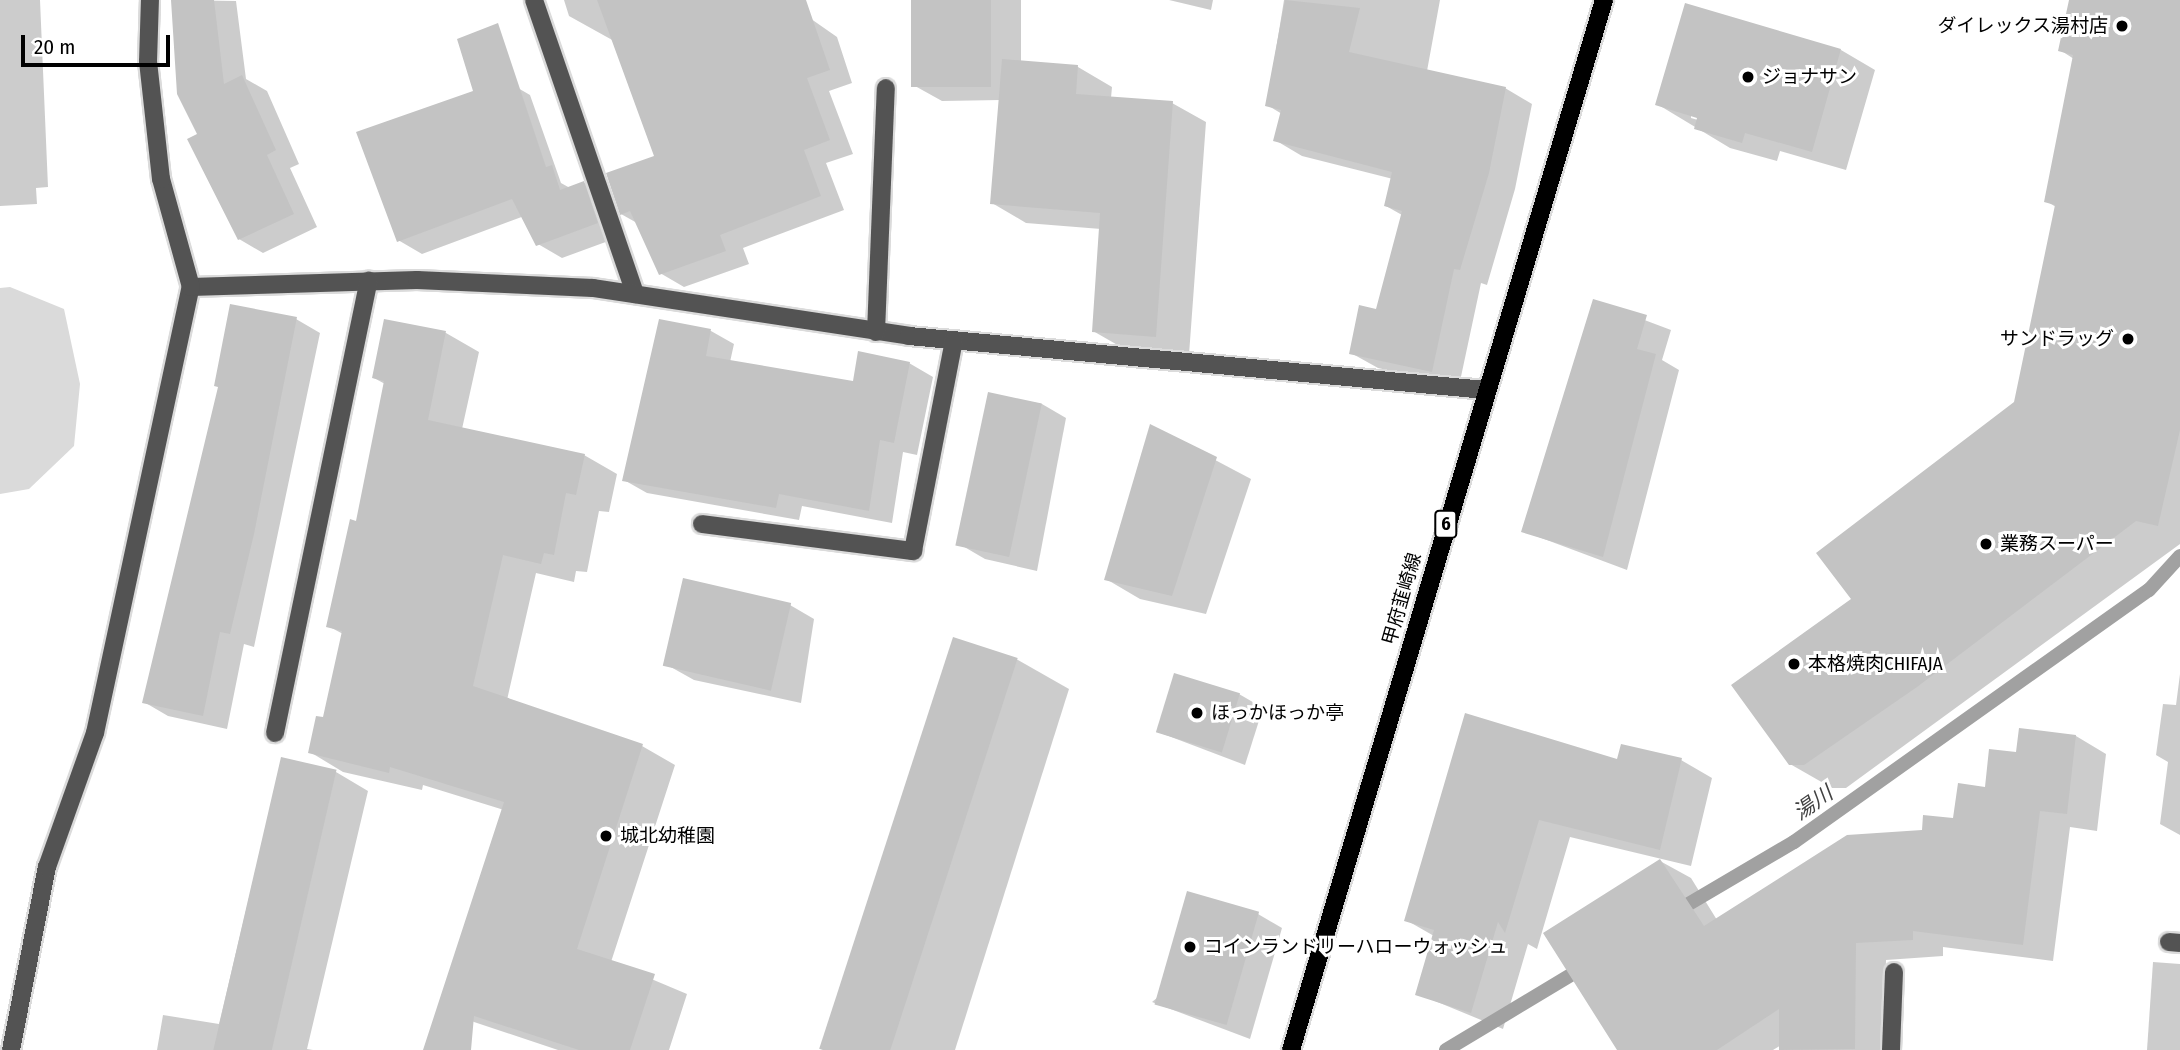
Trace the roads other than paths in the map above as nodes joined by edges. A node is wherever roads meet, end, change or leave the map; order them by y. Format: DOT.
graph roads {
  1 [pos="150,0"];
  2 [pos="534,0"];
  3 [pos="1604,0"];
  4 [pos="886,88"];
  5 [pos="369,281"];
  6 [pos="191,286"];
  7 [pos="635,294"];
  8 [pos="876,332"];
  9 [pos="954,341"];
  10 [pos="1486,390"];
  11 [pos="702,524"];
  12 [pos="275,733"];
  13 [pos="1894,972"];
  14 [pos="11,1050"];
  15 [pos="1291,1050"];
  16 [pos="1891,1050"];
  1 -- 6 [label="street"];
  2 -- 7 [label="street"];
  3 -- 10 [label="main road, 甲府韮崎線 / 6"];
  4 -- 8 [label="street"];
  5 -- 6 [label="street"];
  5 -- 7 [label="street"];
  5 -- 12 [label="street"];
  6 -- 14 [label="street"];
  7 -- 8 [label="street"];
  8 -- 9 [label="street"];
  9 -- 10 [label="street"];
  9 -- 11 [label="street"];
  10 -- 15 [label="main road, 甲府韮崎線 / 6"];
  13 -- 16 [label="street"];
}
